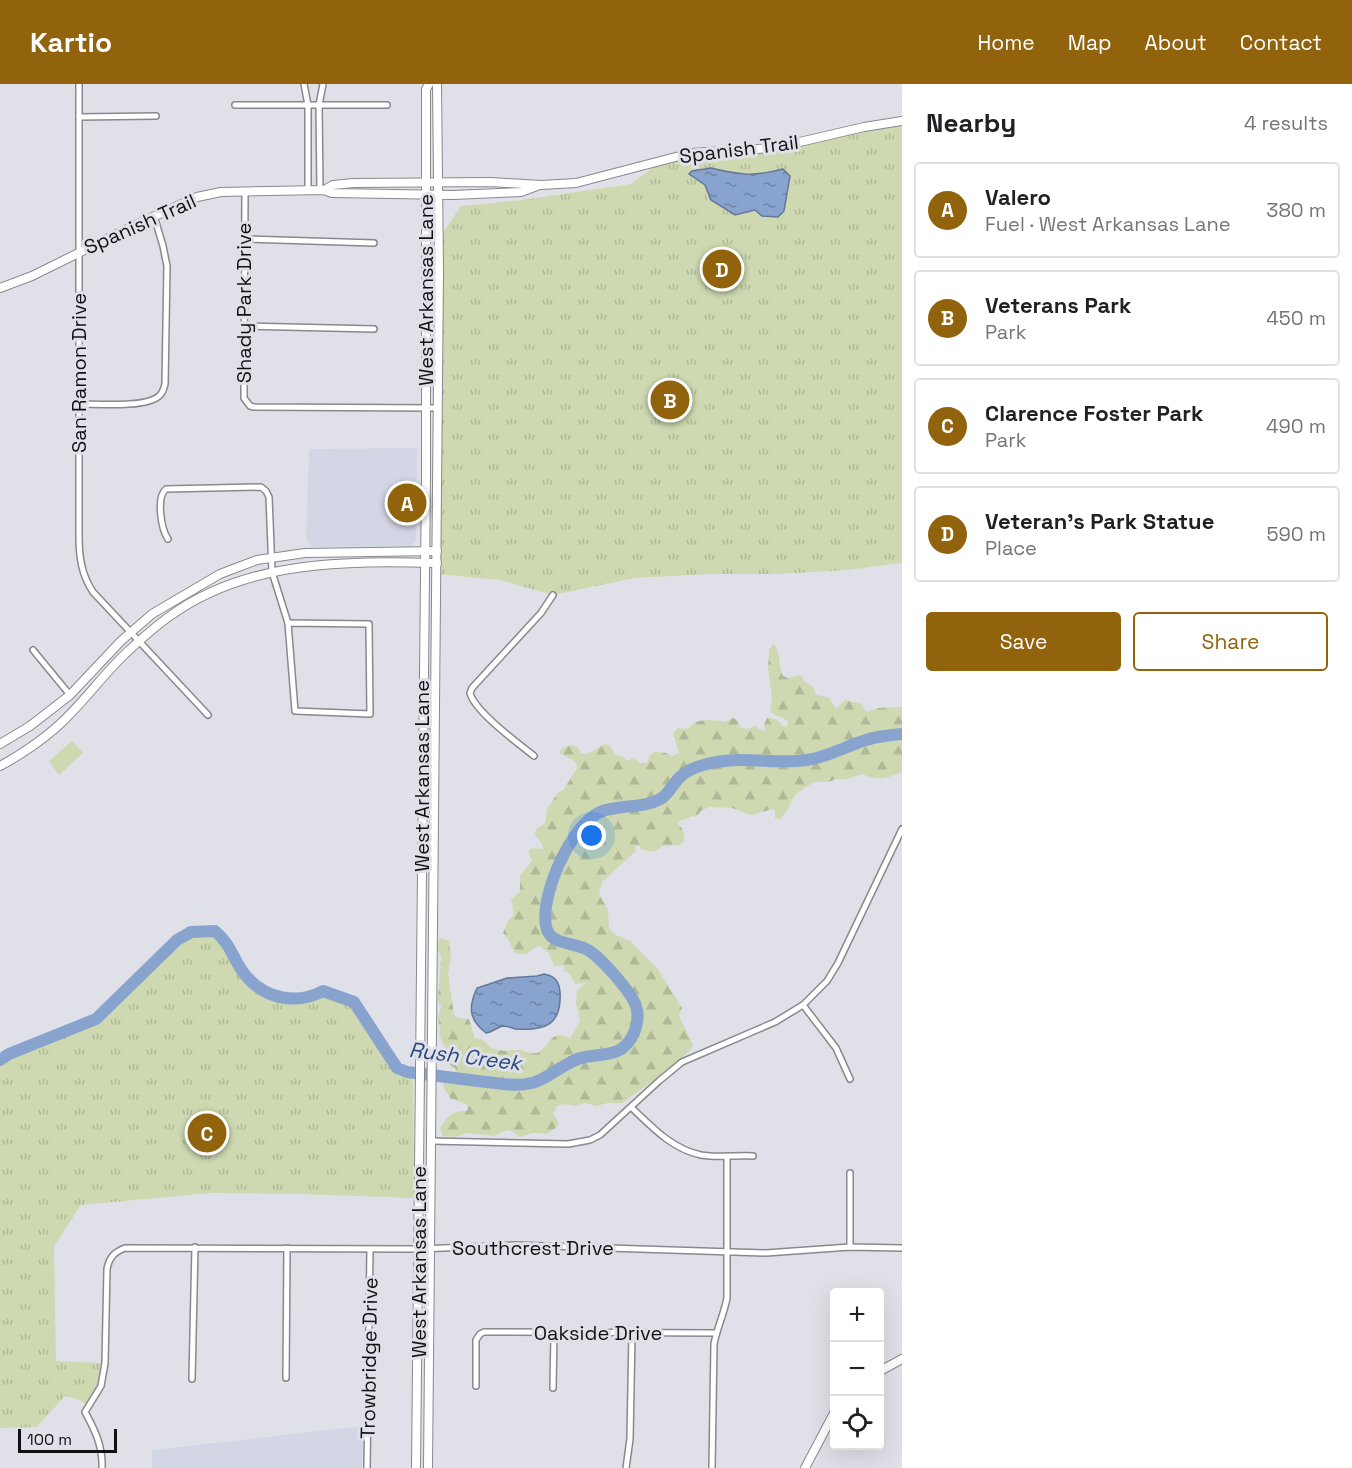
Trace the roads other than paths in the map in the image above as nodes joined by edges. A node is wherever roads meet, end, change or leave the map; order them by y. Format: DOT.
graph roads {
  1 [pos="79,84"];
  2 [pos="304,84"];
  3 [pos="322,84"];
  4 [pos="429,84"];
  5 [pos="437,84"];
  6 [pos="235,105"];
  7 [pos="308,105"];
  8 [pos="319,105"];
  9 [pos="387,105"];
  10 [pos="79,117"];
  11 [pos="156,117"];
  12 [pos="902,121"];
  13 [pos="439,182"];
  14 [pos="426,183"];
  15 [pos="541,185"];
  16 [pos="245,190"];
  17 [pos="308,190"];
  18 [pos="322,190"];
  19 [pos="426,195"];
  20 [pos="440,195"];
  21 [pos="154,216"];
  22 [pos="245,239"];
  23 [pos="374,243"];
  24 [pos="79,252"];
  25 [pos="0,288"];
  26 [pos="244,326"];
  27 [pos="374,329"];
  28 [pos="79,405"];
  29 [pos="426,408"];
  30 [pos="437,408"];
  31 [pos="168,539"];
  32 [pos="424,551"];
  33 [pos="437,551"];
  34 [pos="272,558"];
  35 [pos="424,562"];
  36 [pos="437,563"];
  37 [pos="272,572"];
  38 [pos="553,595"];
  39 [pos="288,623"];
  40 [pos="130,632"];
  41 [pos="139,642"];
  42 [pos="33,650"];
  43 [pos="70,696"];
  44 [pos="208,715"];
  45 [pos="0,744"];
  46 [pos="534,756"];
  47 [pos="0,766"];
  48 [pos="902,829"];
  49 [pos="803,1005"];
  50 [pos="850,1079"];
  51 [pos="632,1108"];
  52 [pos="431,1141"];
  53 [pos="727,1156"];
  54 [pos="753,1156"];
  55 [pos="850,1173"];
  56 [pos="195,1247"];
  57 [pos="850,1247"];
  58 [pos="287,1248"];
  59 [pos="430,1248"];
  60 [pos="902,1248"];
  61 [pos="370,1249"];
  62 [pos="419,1249"];
  63 [pos="727,1252"];
  64 [pos="716,1333"];
  65 [pos="554,1334"];
  66 [pos="632,1334"];
  67 [pos="902,1359"];
  68 [pos="884,1368"];
  69 [pos="286,1378"];
  70 [pos="192,1379"];
  71 [pos="476,1386"];
  72 [pos="553,1388"];
  73 [pos="830,1421"];
  74 [pos="102,1468"];
  75 [pos="368,1468"];
  76 [pos="416,1468"];
  77 [pos="428,1468"];
  78 [pos="626,1468"];
  79 [pos="712,1468"];
  80 [pos="805,1468"];
  1 -- 10 [label="street, San Ramon Drive"];
  2 -- 7 [label="street"];
  3 -- 8 [label="street"];
  4 -- 14 [label="main road, West Arkansas Lane"];
  5 -- 13 [label="main road, West Arkansas Lane"];
  6 -- 7 [label="street"];
  7 -- 8 [label="street"];
  7 -- 17 [label="street"];
  8 -- 9 [label="street"];
  8 -- 18 [label="street"];
  10 -- 11 [label="street"];
  10 -- 24 [label="street, San Ramon Drive"];
  12 -- 15 [label="main road, Spanish Trail"];
  13 -- 14 [label="main road, Spanish Trail"];
  13 -- 15 [label="main road, Spanish Trail"];
  13 -- 20 [label="main road, West Arkansas Lane"];
  14 -- 18 [label="main road, Spanish Trail"];
  14 -- 19 [label="main road, West Arkansas Lane"];
  15 -- 20 [label="main road, Spanish Trail"];
  16 -- 17 [label="main road, Spanish Trail"];
  16 -- 21 [label="main road, Spanish Trail"];
  16 -- 22 [label="street, Shady Park Drive"];
  17 -- 18 [label="main road, Spanish Trail"];
  18 -- 19 [label="main road, Spanish Trail"];
  19 -- 20 [label="main road, Spanish Trail"];
  19 -- 29 [label="main road, West Arkansas Lane"];
  20 -- 30 [label="main road, West Arkansas Lane"];
  21 -- 24 [label="main road, Spanish Trail"];
  21 -- 28 [label="street"];
  22 -- 23 [label="street"];
  22 -- 26 [label="street, Shady Park Drive"];
  24 -- 25 [label="main road, Spanish Trail"];
  24 -- 28 [label="street, San Ramon Drive"];
  26 -- 27 [label="street"];
  26 -- 29 [label="street, Shady Park Drive"];
  28 -- 40 [label="street, San Ramon Drive"];
  29 -- 30 [label="street, Shady Park Drive"];
  29 -- 32 [label="main road, West Arkansas Lane"];
  30 -- 33 [label="main road, West Arkansas Lane"];
  31 -- 34 [label="street"];
  32 -- 33 [label="main road"];
  32 -- 34 [label="main road"];
  32 -- 35 [label="main road, West Arkansas Lane"];
  33 -- 36 [label="main road, West Arkansas Lane"];
  34 -- 37 [label="street"];
  34 -- 40 [label="main road"];
  35 -- 36 [label="main road"];
  35 -- 37 [label="main road"];
  35 -- 62 [label="main road, West Arkansas Lane"];
  36 -- 52 [label="main road, West Arkansas Lane"];
  37 -- 39 [label="street"];
  37 -- 41 [label="main road"];
  38 -- 46 [label="street"];
  39 -- 39 [label="street"];
  40 -- 41 [label="street, San Ramon Drive"];
  40 -- 43 [label="main road"];
  41 -- 44 [label="street, San Ramon Drive"];
  41 -- 47 [label="main road"];
  42 -- 43 [label="street"];
  43 -- 45 [label="main road"];
  48 -- 49 [label="street"];
  49 -- 50 [label="street"];
  49 -- 51 [label="street"];
  51 -- 52 [label="street"];
  51 -- 53 [label="street"];
  52 -- 59 [label="main road, West Arkansas Lane"];
  53 -- 54 [label="street"];
  53 -- 63 [label="street"];
  55 -- 57 [label="street"];
  56 -- 58 [label="street, Southcrest Drive"];
  56 -- 70 [label="street"];
  56 -- 74 [label="street, Southcrest Drive"];
  57 -- 60 [label="street, Southcrest Drive"];
  57 -- 63 [label="street, Southcrest Drive"];
  58 -- 61 [label="street, Southcrest Drive"];
  58 -- 69 [label="street"];
  59 -- 62 [label="street, Southcrest Drive"];
  59 -- 63 [label="street, Southcrest Drive"];
  59 -- 77 [label="main road, West Arkansas Lane"];
  61 -- 62 [label="street, Southcrest Drive"];
  61 -- 75 [label="street, Trowbridge Drive"];
  62 -- 76 [label="main road, West Arkansas Lane"];
  63 -- 64 [label="street"];
  64 -- 66 [label="street, Oakside Drive"];
  64 -- 79 [label="street"];
  65 -- 66 [label="street, Oakside Drive"];
  65 -- 71 [label="street, Oakside Drive"];
  65 -- 72 [label="street"];
  66 -- 78 [label="street"];
  67 -- 68 [label="main road"];
  73 -- 80 [label="main road"];
}
